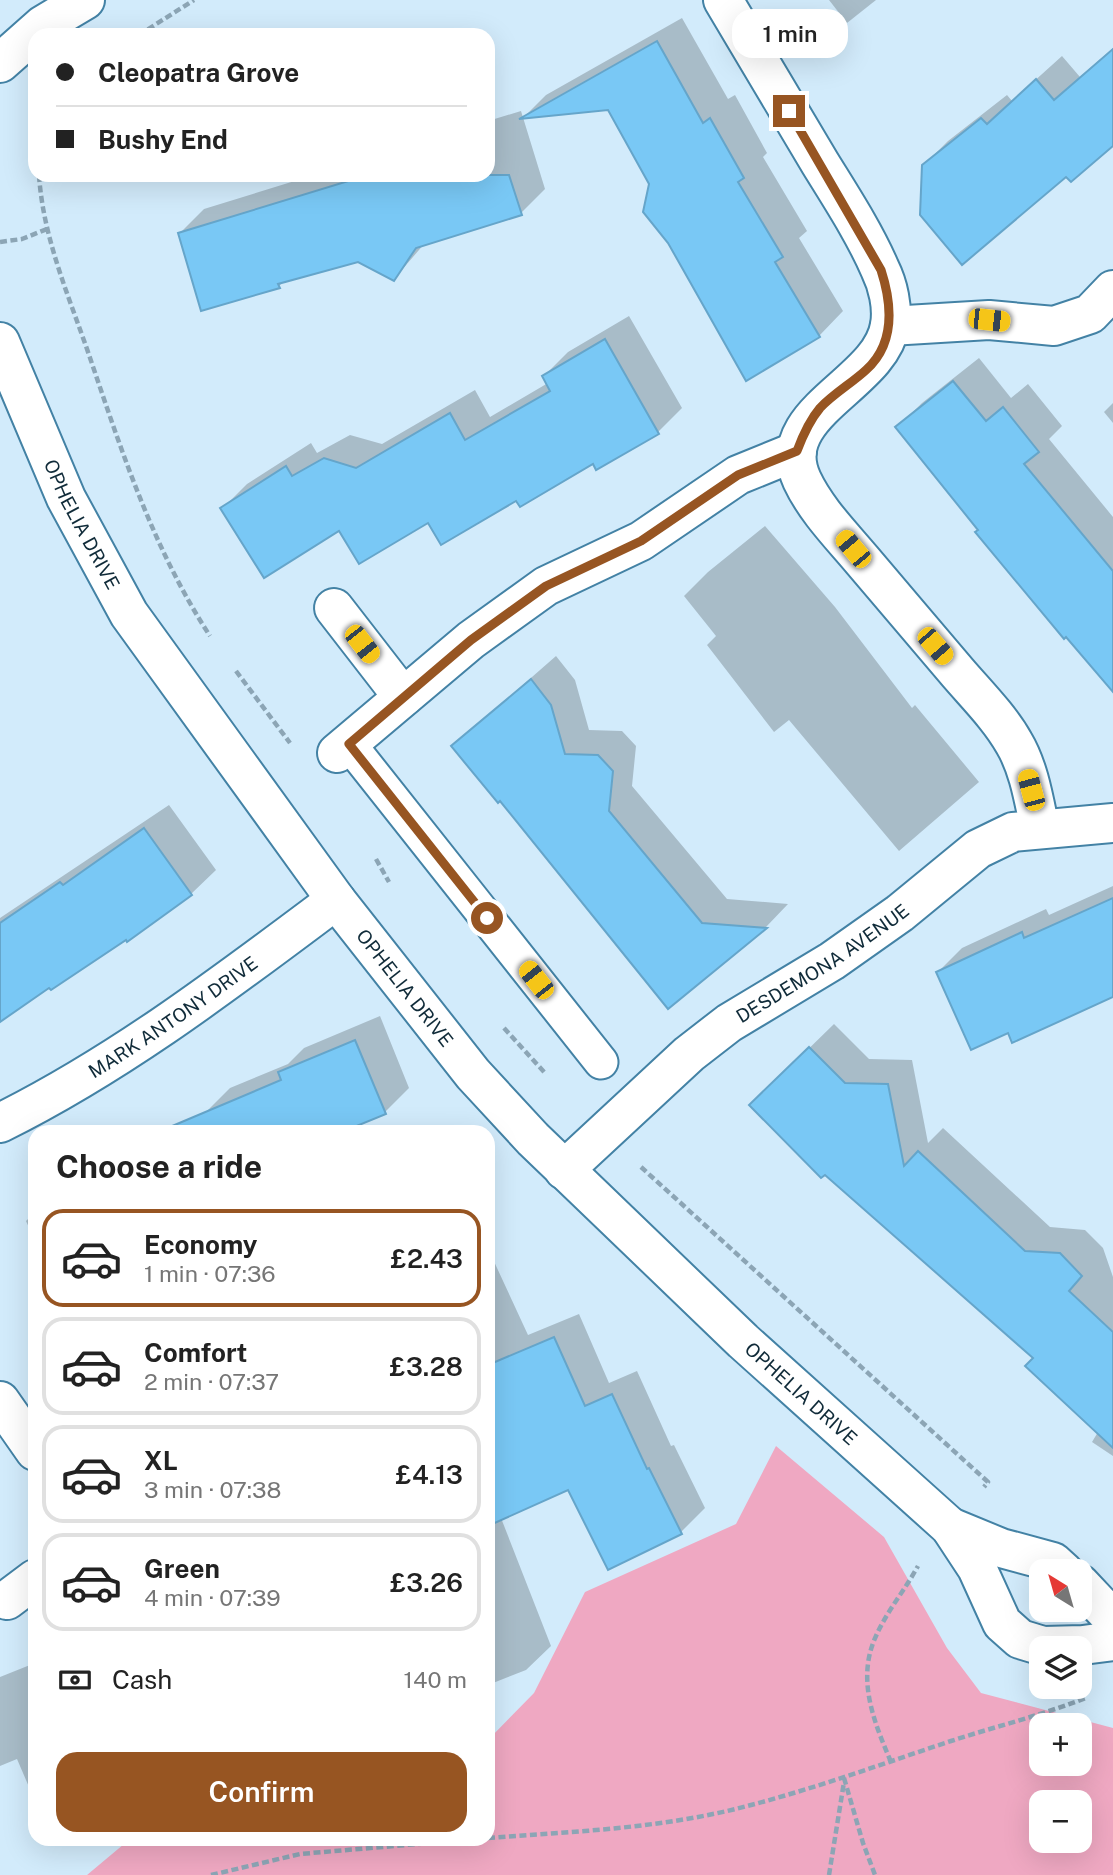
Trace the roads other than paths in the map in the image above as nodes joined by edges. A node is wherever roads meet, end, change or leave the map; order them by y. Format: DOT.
graph roads {
  1 [pos="85,0"];
  2 [pos="723,0"];
  3 [pos="40,28"];
  4 [pos="28,38"];
  5 [pos="0,63"];
  6 [pos="1113,290"];
  7 [pos="890,326"];
  8 [pos="0,342"];
  9 [pos="797,451"];
  10 [pos="334,608"];
  11 [pos="403,697"];
  12 [pos="343,749"];
  13 [pos="1113,823"];
  14 [pos="1040,829"];
  15 [pos="336,900"];
  16 [pos="601,1062"];
  17 [pos="0,1123"];
  18 [pos="564,1170"];
  19 [pos="0,1401"];
  20 [pos="28,1441"];
  21 [pos="950,1527"];
  22 [pos="1042,1559"];
  23 [pos="1092,1597"];
  24 [pos="1113,1619"];
  25 [pos="1113,1641"];
  1 -- 3 [label="street"];
  2 -- 7 [label="street"];
  4 -- 5 [label="street"];
  6 -- 7 [label="street"];
  7 -- 9 [label="street"];
  8 -- 15 [label="street, OPHELIA DRIVE"];
  9 -- 11 [label="street"];
  9 -- 14 [label="street"];
  10 -- 11 [label="street"];
  11 -- 12 [label="street"];
  12 -- 16 [label="lane"];
  13 -- 14 [label="street, DESDEMONA AVENUE"];
  14 -- 18 [label="street, DESDEMONA AVENUE"];
  15 -- 17 [label="street, MARK ANTONY DRIVE"];
  15 -- 18 [label="street, OPHELIA DRIVE"];
  18 -- 21 [label="street, OPHELIA DRIVE"];
  19 -- 20 [label="street"];
  21 -- 22 [label="street, OPHELIA DRIVE"];
  21 -- 25 [label="street, OPHELIA DRIVE"];
  23 -- 24 [label="street"];
}
